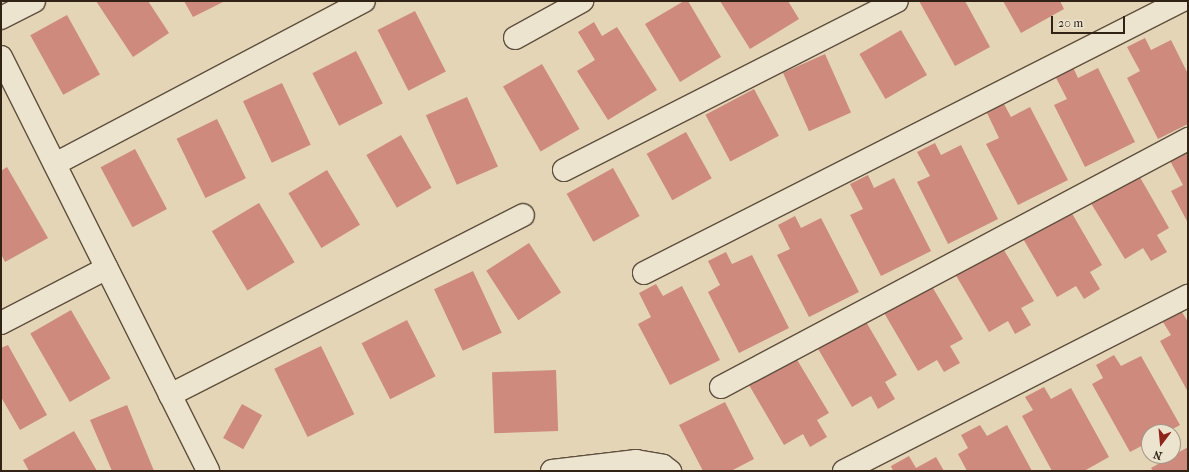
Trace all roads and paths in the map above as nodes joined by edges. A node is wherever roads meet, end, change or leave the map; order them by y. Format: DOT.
graph roads {
  1 [pos="34,1"];
  2 [pos="364,1"];
  3 [pos="582,1"];
  4 [pos="897,1"];
  5 [pos="1181,1"];
  6 [pos="1,18"];
  7 [pos="515,38"];
  8 [pos="1,57"];
  9 [pos="1188,139"];
  10 [pos="55,164"];
  11 [pos="564,170"];
  12 [pos="523,216"];
  13 [pos="107,268"];
  14 [pos="644,273"];
  15 [pos="1188,296"];
  16 [pos="1,323"];
  17 [pos="721,387"];
  18 [pos="170,395"];
  19 [pos="208,471"];
  20 [pos="552,471"];
  21 [pos="670,471"];
  22 [pos="844,471"];
  1 -- 6 [label="street"];
  2 -- 10 [label="street"];
  3 -- 7 [label="street"];
  4 -- 11 [label="street"];
  5 -- 14 [label="street"];
  8 -- 10 [label="street"];
  9 -- 17 [label="street"];
  10 -- 13 [label="street"];
  12 -- 18 [label="street"];
  13 -- 16 [label="street"];
  13 -- 18 [label="street"];
  15 -- 22 [label="street"];
  18 -- 19 [label="street"];
  20 -- 21 [label="street"];
}
